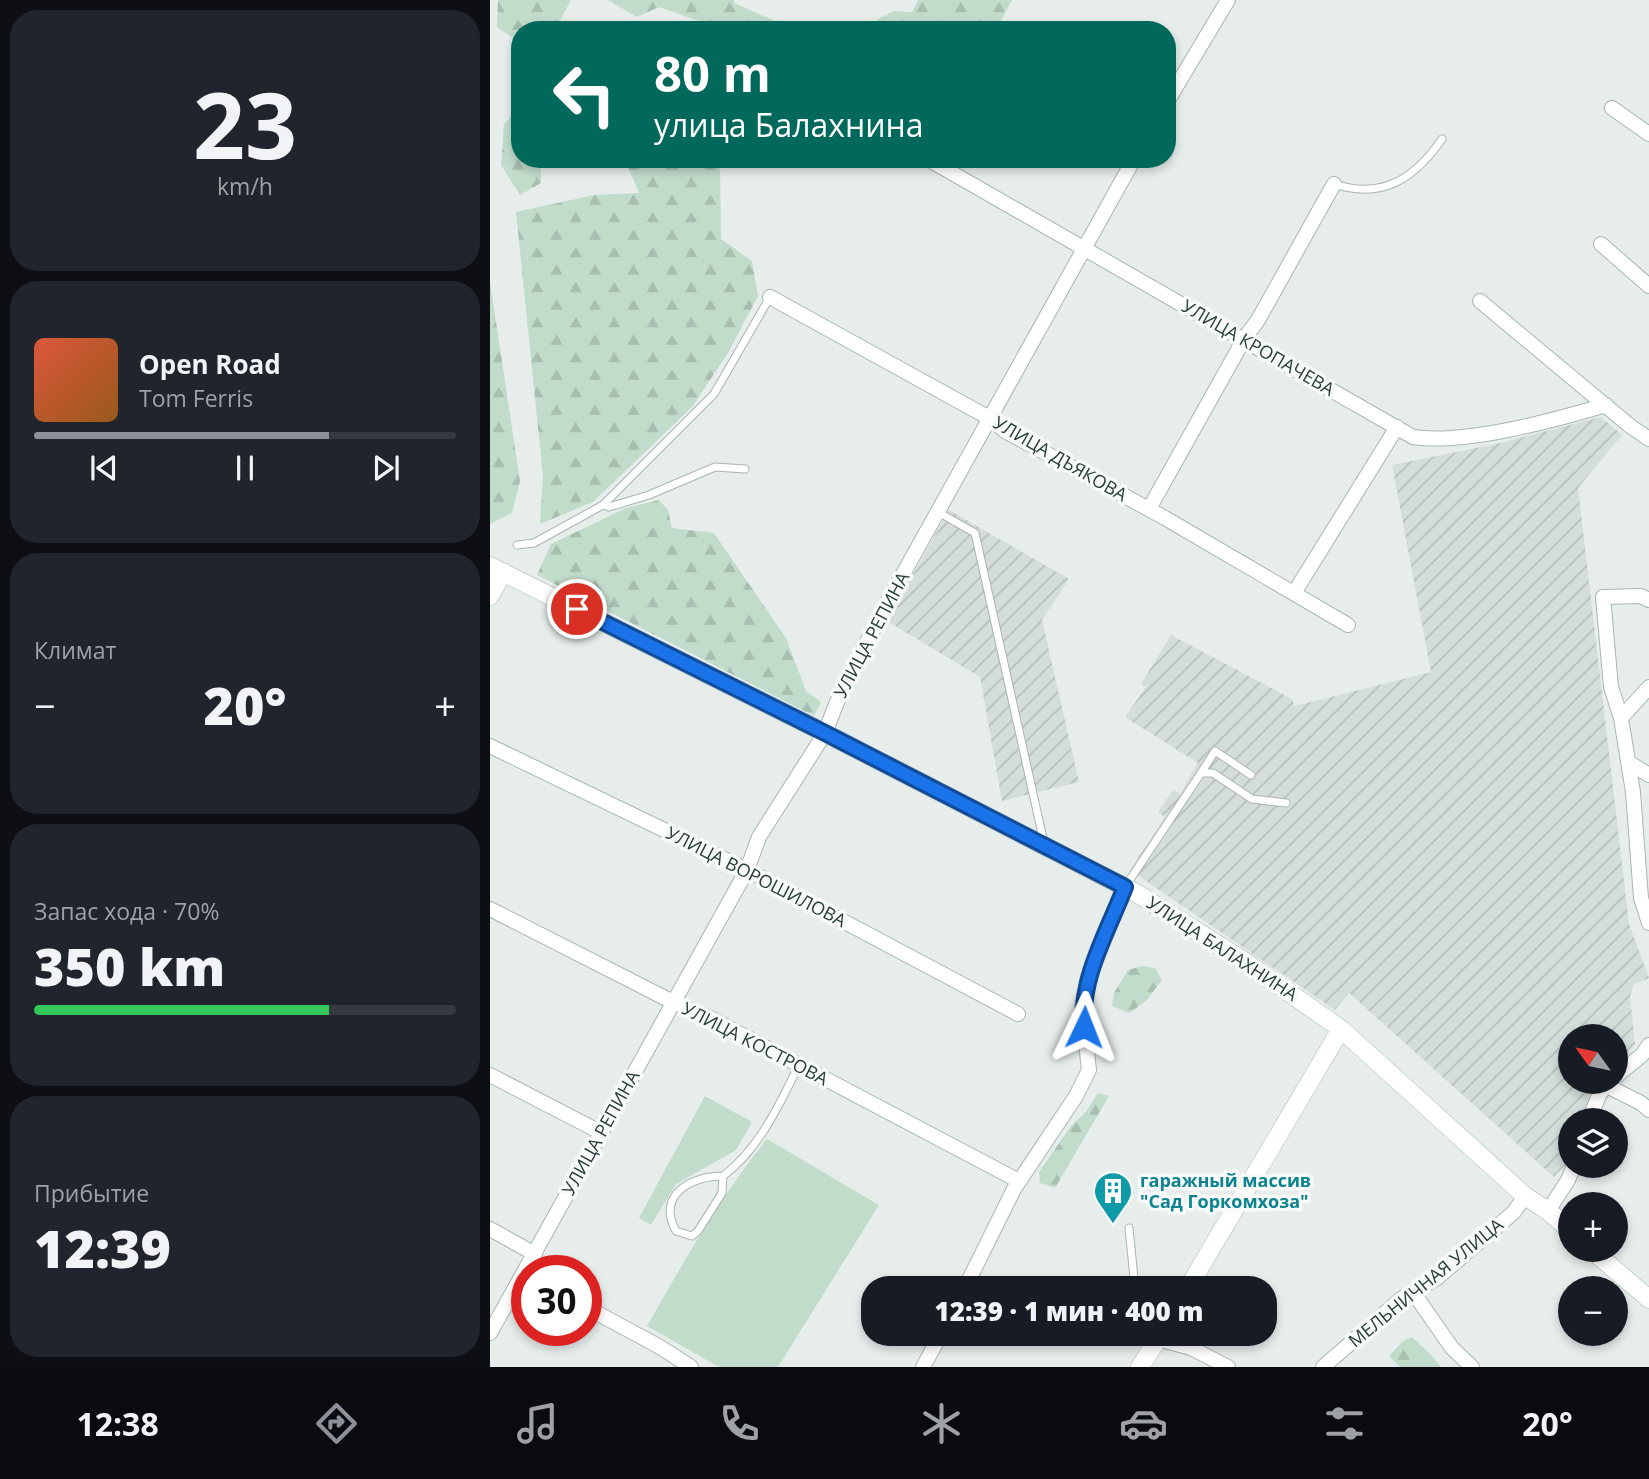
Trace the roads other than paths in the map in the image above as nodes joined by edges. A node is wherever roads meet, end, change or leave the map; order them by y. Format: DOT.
graph roads {
  1 [pos="1228,0"];
  2 [pos="1176,87"];
  3 [pos="1612,108"];
  4 [pos="1649,134"];
  5 [pos="1443,139"];
  6 [pos="943,168"];
  7 [pos="1129,168"];
  8 [pos="1335,184"];
  9 [pos="1601,244"];
  10 [pos="1082,249"];
  11 [pos="1649,286"];
  12 [pos="770,297"];
  13 [pos="1480,301"];
  14 [pos="1244,339"];
  15 [pos="1606,405"];
  16 [pos="991,419"];
  17 [pos="1397,428"];
  18 [pos="1649,439"];
  19 [pos="745,469"];
  20 [pos="603,505"];
  21 [pos="1149,509"];
  22 [pos="938,512"];
  23 [pos="517,545"];
  24 [pos="496,569"];
  25 [pos="1294,593"];
  26 [pos="490,596"];
  27 [pos="1649,600"];
  28 [pos="1348,625"];
  29 [pos="1649,687"];
  30 [pos="1621,718"];
  31 [pos="825,733"];
  32 [pos="490,746"];
  33 [pos="1628,762"];
  34 [pos="1201,773"];
  35 [pos="1251,775"];
  36 [pos="1649,775"];
  37 [pos="1286,803"];
  38 [pos="1045,846"];
  39 [pos="747,870"];
  40 [pos="1125,887"];
  41 [pos="490,909"];
  42 [pos="1649,921"];
  43 [pos="673,1002"];
  44 [pos="1018,1014"];
  45 [pos="1342,1029"];
  46 [pos="1649,1045"];
  47 [pos="799,1065"];
  48 [pos="1628,1067"];
  49 [pos="490,1076"];
  50 [pos="1626,1094"];
  51 [pos="1649,1110"];
  52 [pos="602,1133"];
  53 [pos="723,1176"];
  54 [pos="1569,1178"];
  55 [pos="1019,1181"];
  56 [pos="1525,1196"];
  57 [pos="1548,1211"];
  58 [pos="1558,1220"];
  59 [pos="1129,1228"];
  60 [pos="490,1229"];
  61 [pos="535,1254"];
  62 [pos="1606,1262"];
  63 [pos="971,1276"];
  64 [pos="1135,1276"];
  65 [pos="1195,1276"];
  66 [pos="1413,1292"];
  67 [pos="511,1297"];
  68 [pos="1649,1299"];
  69 [pos="602,1316"];
  70 [pos="490,1333"];
  71 [pos="936,1346"];
  72 [pos="1151,1346"];
  73 [pos="1186,1346"];
  74 [pos="928,1366"];
  75 [pos="691,1367"];
  76 [pos="1140,1367"];
  77 [pos="1228,1367"];
  78 [pos="1323,1367"];
  79 [pos="1472,1367"];
  1 -- 2 [label="street"];
  3 -- 4 [label="street"];
  5 -- 8 [label="lane"];
  6 -- 10 [label="street, УЛИЦА КРОПАЧЕВА"];
  7 -- 10 [label="street, УЛИЦА РЕПИНА"];
  8 -- 14 [label="street"];
  9 -- 11 [label="street"];
  10 -- 14 [label="street, УЛИЦА КРОПАЧЕВА"];
  10 -- 16 [label="street, УЛИЦА РЕПИНА"];
  12 -- 16 [label="street, УЛИЦА ДЪЯКОВА"];
  12 -- 20 [label="lane"];
  13 -- 15 [label="street"];
  14 -- 17 [label="street, УЛИЦА КРОПАЧЕВА"];
  14 -- 21 [label="street"];
  15 -- 17 [label="street, УЛИЦА КРОПАЧЕВА"];
  15 -- 18 [label="street"];
  16 -- 21 [label="street, УЛИЦА ДЪЯКОВА"];
  16 -- 22 [label="street, УЛИЦА РЕПИНА"];
  17 -- 25 [label="street"];
  19 -- 20 [label="lane"];
  20 -- 23 [label="lane"];
  21 -- 25 [label="street, УЛИЦА ДЪЯКОВА"];
  22 -- 31 [label="street, УЛИЦА РЕПИНА"];
  22 -- 38 [label="lane"];
  24 -- 26 [label="street"];
  24 -- 31 [label="street, УЛИЦА БАЛАХНИНА"];
  25 -- 28 [label="street, УЛИЦА ДЪЯКОВА"];
  27 -- 30 [label="street"];
  29 -- 30 [label="street"];
  30 -- 33 [label="street"];
  31 -- 38 [label="street, УЛИЦА БАЛАХНИНА"];
  31 -- 39 [label="street, УЛИЦА РЕПИНА"];
  32 -- 39 [label="street, УЛИЦА ВОРОШИЛОВА"];
  33 -- 36 [label="street"];
  33 -- 42 [label="street"];
  34 -- 35 [label="lane"];
  34 -- 37 [label="lane"];
  34 -- 40 [label="lane"];
  38 -- 40 [label="street, УЛИЦА БАЛАХНИНА"];
  39 -- 43 [label="street, УЛИЦА РЕПИНА"];
  39 -- 44 [label="street, УЛИЦА ВОРОШИЛОВА"];
  40 -- 45 [label="street, УЛИЦА БАЛАХНИНА"];
  40 -- 55 [label="street"];
  41 -- 43 [label="street, УЛИЦА КОСТРОВА"];
  43 -- 47 [label="street, УЛИЦА КОСТРОВА"];
  43 -- 52 [label="street, УЛИЦА РЕПИНА"];
  45 -- 56 [label="street, УЛИЦА БАЛАХНИНА"];
  45 -- 65 [label="street"];
  46 -- 48 [label="street"];
  47 -- 53 [label="lane"];
  47 -- 55 [label="street, УЛИЦА КОСТРОВА"];
  49 -- 52 [label="street"];
  50 -- 51 [label="street"];
  52 -- 61 [label="street, УЛИЦА РЕПИНА"];
  53 -- 53 [label="lane"];
  54 -- 57 [label="street"];
  55 -- 63 [label="street"];
  56 -- 57 [label="street, УЛИЦА БАЛАХНИНА"];
  56 -- 66 [label="street, МЕЛЬНИЧНАЯ УЛИЦА"];
  57 -- 58 [label="street, УЛИЦА БАЛАХНИНА"];
  59 -- 64 [label="lane"];
  60 -- 61 [label="street"];
  62 -- 68 [label="street"];
  66 -- 78 [label="street, МЕЛЬНИЧНАЯ УЛИЦА"];
  66 -- 79 [label="street"];
  67 -- 70 [label="street, УЛИЦА РЕПИНА"];
  69 -- 75 [label="street"];
  71 -- 74 [label="street"];
  72 -- 76 [label="street"];
  73 -- 77 [label="street"];
}
